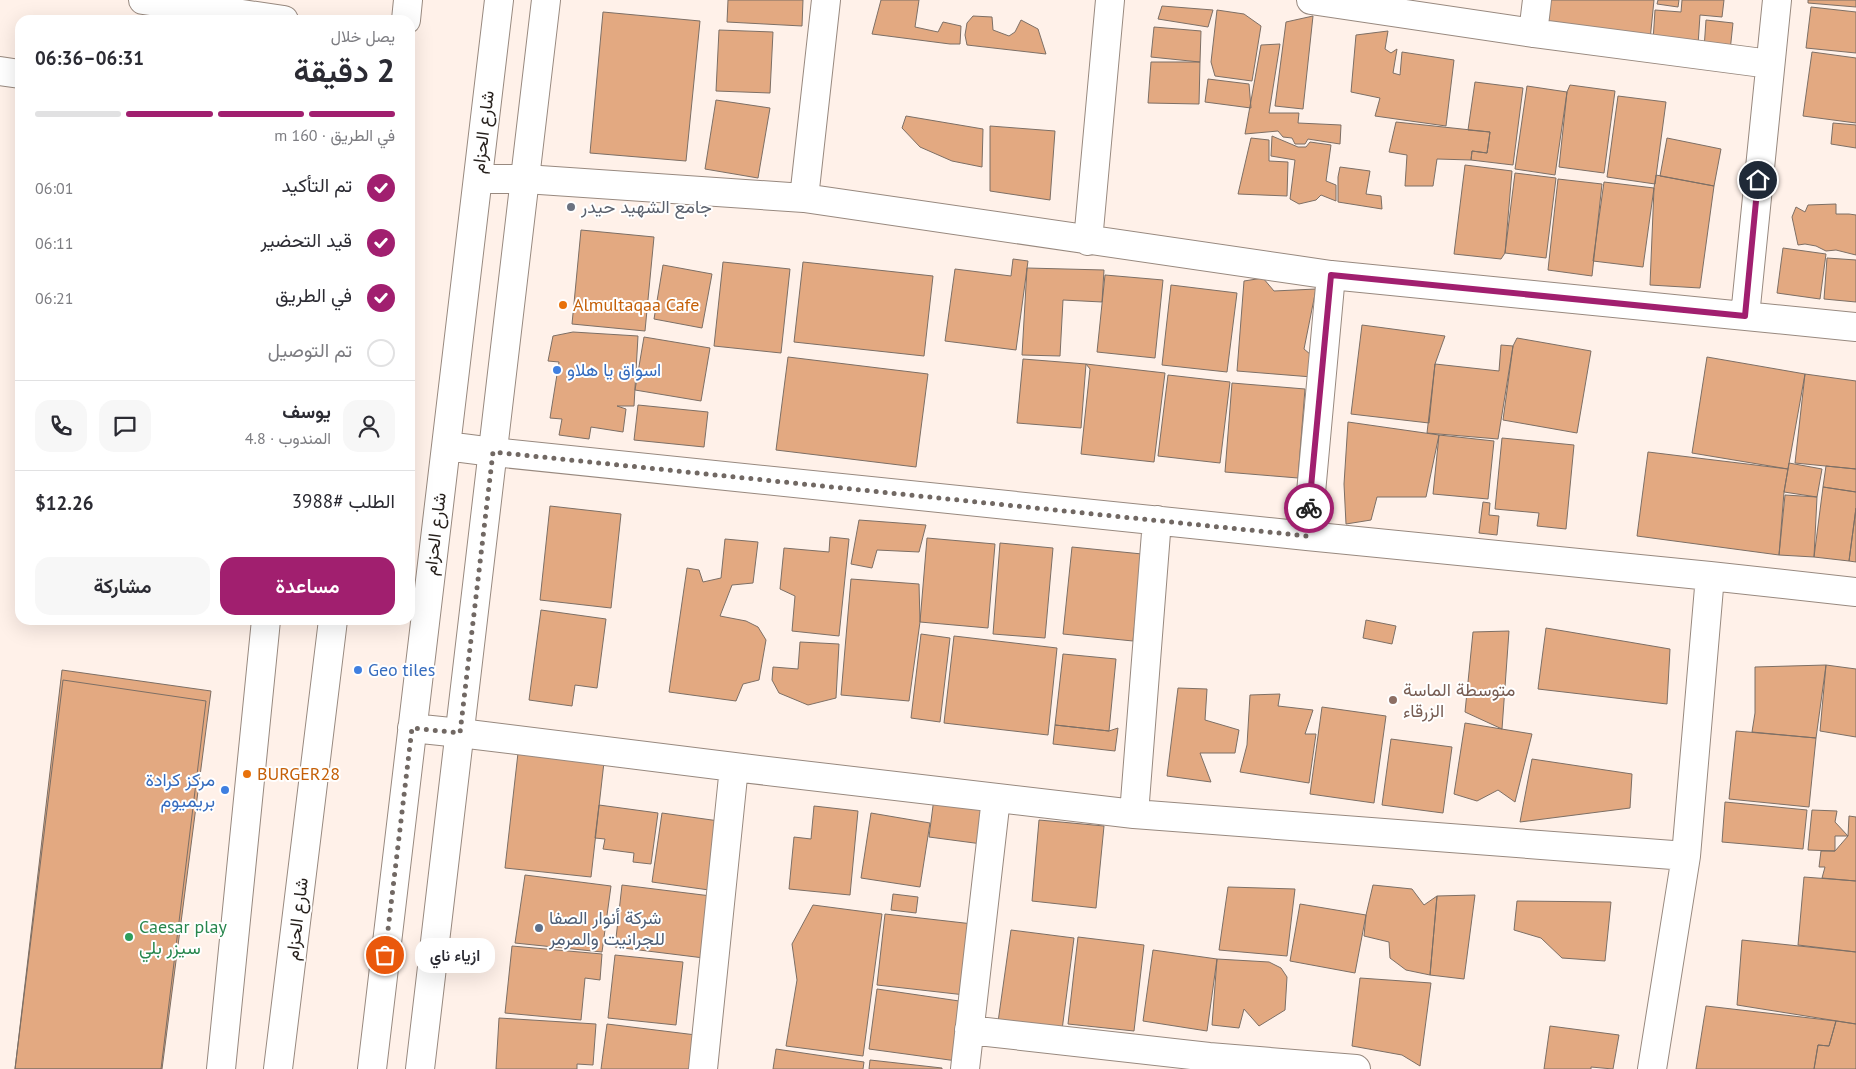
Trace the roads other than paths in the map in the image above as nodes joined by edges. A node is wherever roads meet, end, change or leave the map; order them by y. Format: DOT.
graph roads {
  1 [pos="143,0"];
  2 [pos="408,0"];
  3 [pos="499,0"];
  4 [pos="546,0"];
  5 [pos="826,0"];
  6 [pos="1110,0"];
  7 [pos="1311,0"];
  8 [pos="1537,0"];
  9 [pos="1777,0"];
  10 [pos="170,2"];
  11 [pos="252,15"];
  12 [pos="406,15"];
  13 [pos="1533,33"];
  14 [pos="1770,64"];
  15 [pos="0,71"];
  16 [pos="15,73"];
  17 [pos="478,179"];
  18 [pos="525,179"];
  19 [pos="804,198"];
  20 [pos="1088,241"];
  21 [pos="1331,275"];
  22 [pos="1745,316"];
  23 [pos="1856,327"];
  24 [pos="446,446"];
  25 [pos="493,452"];
  26 [pos="1157,520"];
  27 [pos="1307,536"];
  28 [pos="1710,576"];
  29 [pos="1856,592"];
  30 [pos="265,625"];
  31 [pos="332,625"];
  32 [pos="412,728"];
  33 [pos="460,733"];
  34 [pos="734,767"];
  35 [pos="996,798"];
  36 [pos="1134,814"];
  37 [pos="1686,856"];
  38 [pos="969,1030"];
  39 [pos="1209,1063"];
  40 [pos="221,1069"];
  41 [pos="278,1069"];
  42 [pos="372,1069"];
  43 [pos="420,1069"];
  44 [pos="703,1069"];
  45 [pos="965,1069"];
  46 [pos="1356,1069"];
  47 [pos="1652,1069"];
  1 -- 10 [label="street"];
  2 -- 12 [label="street"];
  3 -- 17 [label="street, شارع الحزام"];
  4 -- 18 [label="street"];
  5 -- 19 [label="street"];
  6 -- 20 [label="street"];
  7 -- 13 [label="street"];
  8 -- 13 [label="street"];
  9 -- 14 [label="street"];
  10 -- 11 [label="street"];
  13 -- 14 [label="street"];
  14 -- 22 [label="street"];
  15 -- 16 [label="street"];
  17 -- 18 [label="street"];
  17 -- 24 [label="street, شارع الحزام"];
  18 -- 19 [label="street"];
  18 -- 25 [label="street"];
  19 -- 20 [label="street"];
  20 -- 21 [label="street"];
  21 -- 22 [label="street"];
  21 -- 27 [label="street"];
  22 -- 23 [label="street"];
  24 -- 25 [label="street"];
  24 -- 32 [label="street, شارع الحزام"];
  25 -- 26 [label="street"];
  25 -- 33 [label="street"];
  26 -- 27 [label="street"];
  26 -- 36 [label="street"];
  27 -- 28 [label="street"];
  28 -- 29 [label="street"];
  28 -- 37 [label="street"];
  30 -- 40 [label="street"];
  31 -- 41 [label="street, شارع الحزام"];
  32 -- 33 [label="street"];
  32 -- 42 [label="street, شارع الحزام"];
  33 -- 34 [label="street"];
  33 -- 43 [label="street"];
  34 -- 35 [label="street"];
  34 -- 44 [label="street"];
  35 -- 36 [label="street"];
  35 -- 38 [label="street"];
  36 -- 37 [label="street"];
  37 -- 47 [label="street"];
  38 -- 39 [label="street"];
  38 -- 45 [label="street"];
  39 -- 46 [label="street"];
}
